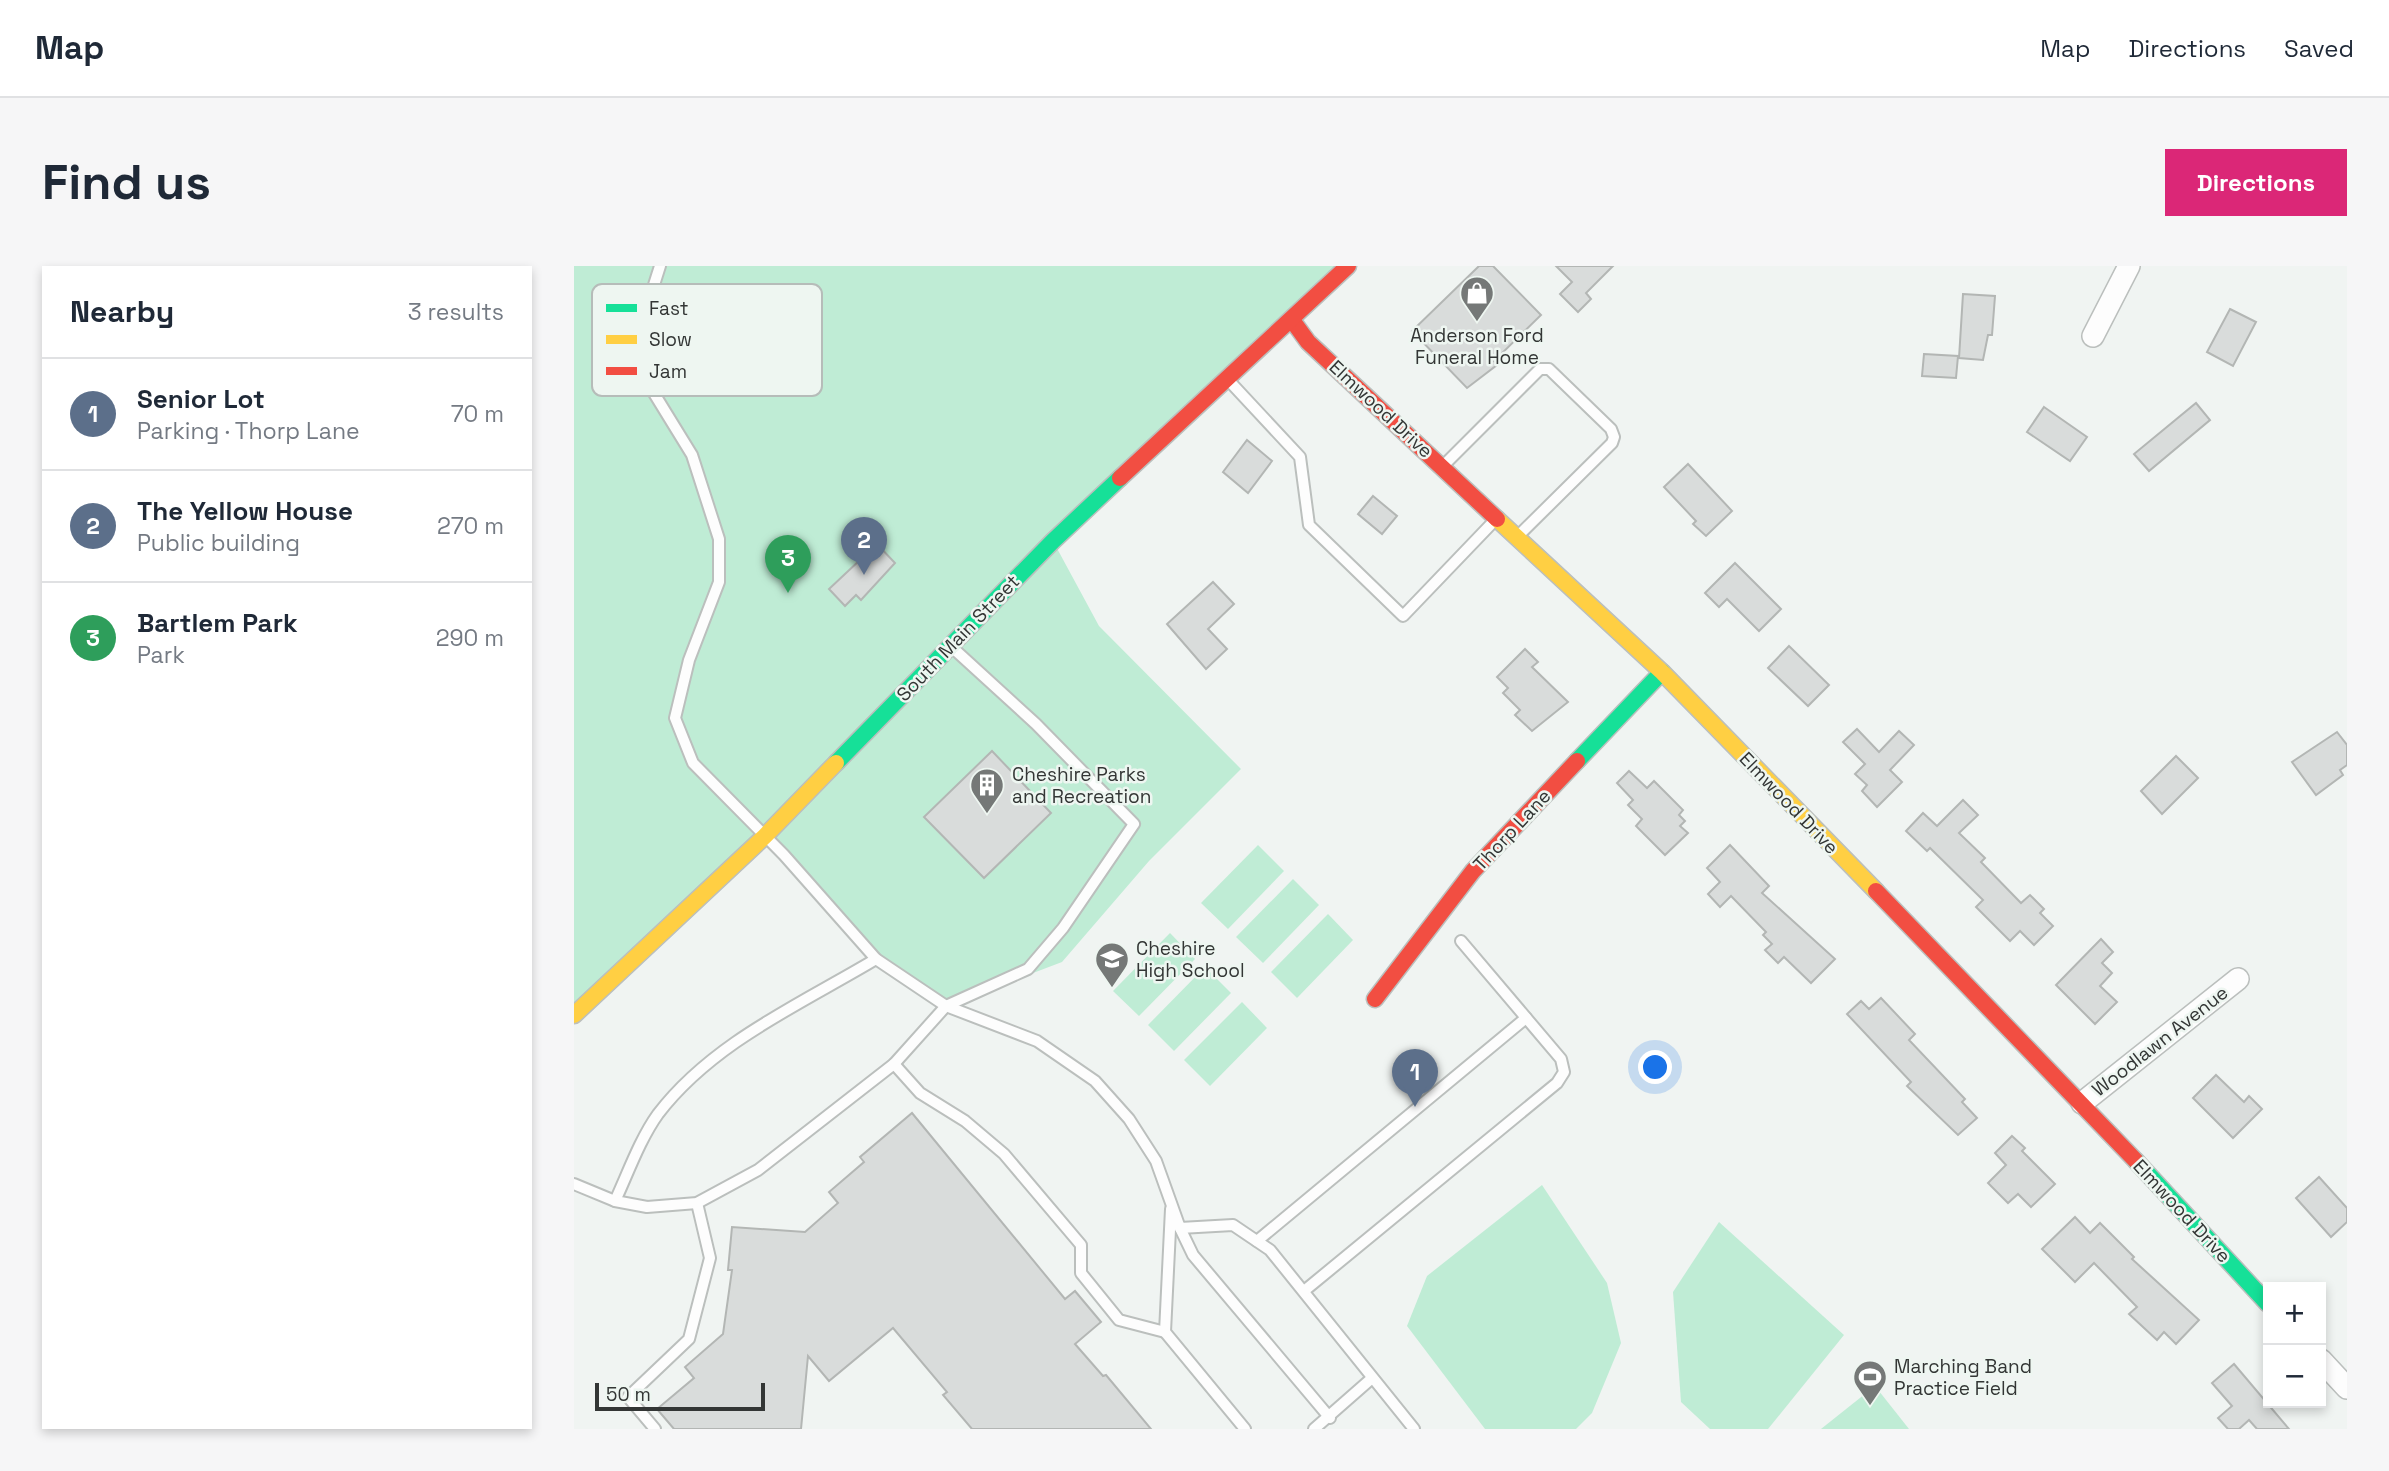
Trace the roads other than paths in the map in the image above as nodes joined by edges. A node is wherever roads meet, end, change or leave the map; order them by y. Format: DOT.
graph roads {
  1 [pos="660,266"];
  2 [pos="1348,266"];
  3 [pos="2129,266"];
  4 [pos="654,284"];
  5 [pos="1293,320"];
  6 [pos="2093,337"];
  7 [pos="1228,379"];
  8 [pos="656,396"];
  9 [pos="1442,467"];
  10 [pos="1497,518"];
  11 [pos="1517,537"];
  12 [pos="950,646"];
  13 [pos="1661,671"];
  14 [pos="765,835"];
  15 [pos="1461,941"];
  16 [pos="876,959"];
  17 [pos="2238,979"];
  18 [pos="1375,999"];
  19 [pos="946,1006"];
  20 [pos="574,1015"];
  21 [pos="1526,1018"];
  22 [pos="894,1064"];
  23 [pos="2082,1103"];
  24 [pos="574,1184"];
  25 [pos="615,1201"];
  26 [pos="697,1203"];
  27 [pos="1171,1203"];
  28 [pos="1180,1228"];
  29 [pos="1256,1241"];
  30 [pos="1304,1291"];
  31 [pos="2263,1299"];
  32 [pos="1165,1332"];
  33 [pos="2326,1365"];
  34 [pos="1371,1378"];
  35 [pos="2347,1388"];
  36 [pos="1330,1418"];
  37 [pos="655,1429"];
  38 [pos="1245,1429"];
  39 [pos="1314,1429"];
  40 [pos="1414,1429"];
  1 -- 4 [label="lane"];
  2 -- 5 [label="main road, South Main Street"];
  3 -- 6 [label="street"];
  5 -- 7 [label="main road, South Main Street"];
  5 -- 9 [label="main road, Elmwood Drive"];
  7 -- 10 [label="lane"];
  7 -- 12 [label="main road, South Main Street"];
  8 -- 14 [label="lane"];
  9 -- 10 [label="main road, Elmwood Drive"];
  9 -- 11 [label="lane"];
  10 -- 11 [label="main road, Elmwood Drive"];
  11 -- 13 [label="main road, Elmwood Drive"];
  12 -- 14 [label="main road, South Main Street"];
  12 -- 19 [label="lane"];
  13 -- 18 [label="main road, Thorp Lane"];
  13 -- 23 [label="main road, Elmwood Drive"];
  14 -- 16 [label="lane"];
  14 -- 20 [label="main road, South Main Street"];
  15 -- 21 [label="lane"];
  16 -- 19 [label="lane"];
  16 -- 25 [label="lane"];
  17 -- 23 [label="street, Woodlawn Avenue"];
  19 -- 22 [label="lane"];
  19 -- 27 [label="lane"];
  21 -- 29 [label="lane"];
  21 -- 30 [label="lane"];
  22 -- 26 [label="lane"];
  22 -- 32 [label="lane"];
  23 -- 31 [label="main road, Elmwood Drive"];
  24 -- 25 [label="lane"];
  25 -- 26 [label="lane"];
  26 -- 37 [label="lane"];
  27 -- 28 [label="lane"];
  27 -- 32 [label="lane"];
  28 -- 29 [label="lane"];
  28 -- 36 [label="lane"];
  29 -- 30 [label="lane"];
  30 -- 34 [label="lane"];
  32 -- 38 [label="lane"];
  33 -- 35 [label="street"];
  34 -- 36 [label="lane"];
  34 -- 40 [label="lane"];
  36 -- 39 [label="lane"];
}
